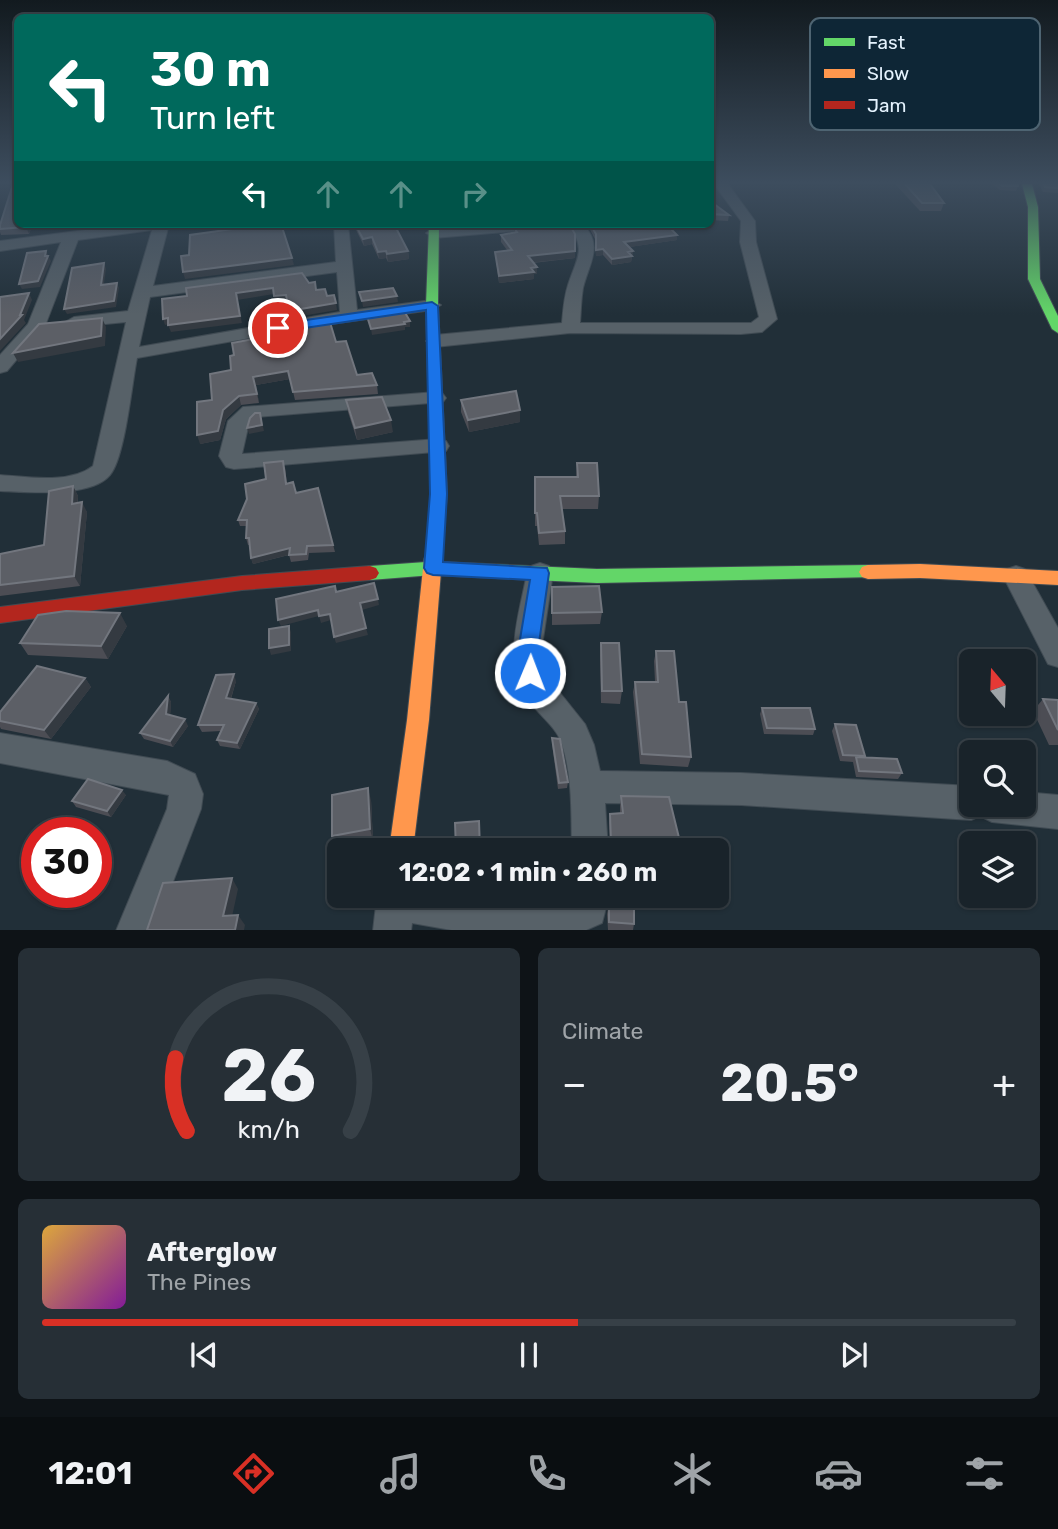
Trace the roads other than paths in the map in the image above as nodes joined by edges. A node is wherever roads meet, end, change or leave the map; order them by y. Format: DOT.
graph roads {
  1 [pos="748,227"];
  2 [pos="1034,227"];
  3 [pos="133,228"];
  4 [pos="162,228"];
  5 [pos="341,228"];
  6 [pos="434,228"];
  7 [pos="579,228"];
  8 [pos="72,236"];
  9 [pos="0,246"];
  10 [pos="345,266"];
  11 [pos="142,293"];
  12 [pos="432,306"];
  13 [pos="136,316"];
  14 [pos="349,316"];
  15 [pos="36,326"];
  16 [pos="570,328"];
  17 [pos="1058,330"];
  18 [pos="435,341"];
  19 [pos="130,354"];
  20 [pos="0,367"];
  21 [pos="436,398"];
  22 [pos="438,446"];
  23 [pos="0,483"];
  24 [pos="433,568"];
  25 [pos="540,573"];
  26 [pos="1016,576"];
  27 [pos="1058,578"];
  28 [pos="0,615"];
  29 [pos="1058,655"];
  30 [pos="0,748"];
  31 [pos="585,787"];
  32 [pos="959,802"];
  33 [pos="1036,810"];
  34 [pos="1058,812"];
  35 [pos="403,838"];
  36 [pos="589,838"];
  37 [pos="589,908"];
  38 [pos="394,910"];
  39 [pos="135,930"];
  1 -- 16 [label="street"];
  2 -- 17 [label="street"];
  3 -- 8 [label="street"];
  4 -- 11 [label="street"];
  5 -- 10 [label="street"];
  6 -- 12 [label="street"];
  7 -- 16 [label="street"];
  8 -- 9 [label="street"];
  8 -- 15 [label="street"];
  10 -- 11 [label="street"];
  10 -- 14 [label="street"];
  11 -- 13 [label="street"];
  12 -- 14 [label="street"];
  12 -- 18 [label="street"];
  13 -- 15 [label="street"];
  13 -- 19 [label="street"];
  14 -- 19 [label="street"];
  15 -- 20 [label="street"];
  16 -- 18 [label="street"];
  18 -- 21 [label="street"];
  19 -- 23 [label="street"];
  21 -- 22 [label="street"];
  21 -- 22 [label="street"];
  22 -- 24 [label="street"];
  24 -- 25 [label="street"];
  24 -- 28 [label="street"];
  24 -- 35 [label="street"];
  25 -- 26 [label="street"];
  25 -- 31 [label="street"];
  26 -- 27 [label="street"];
  26 -- 29 [label="street"];
  30 -- 39 [label="street"];
  31 -- 32 [label="street"];
  31 -- 36 [label="street"];
  33 -- 34 [label="street"];
  37 -- 38 [label="street"];
}
